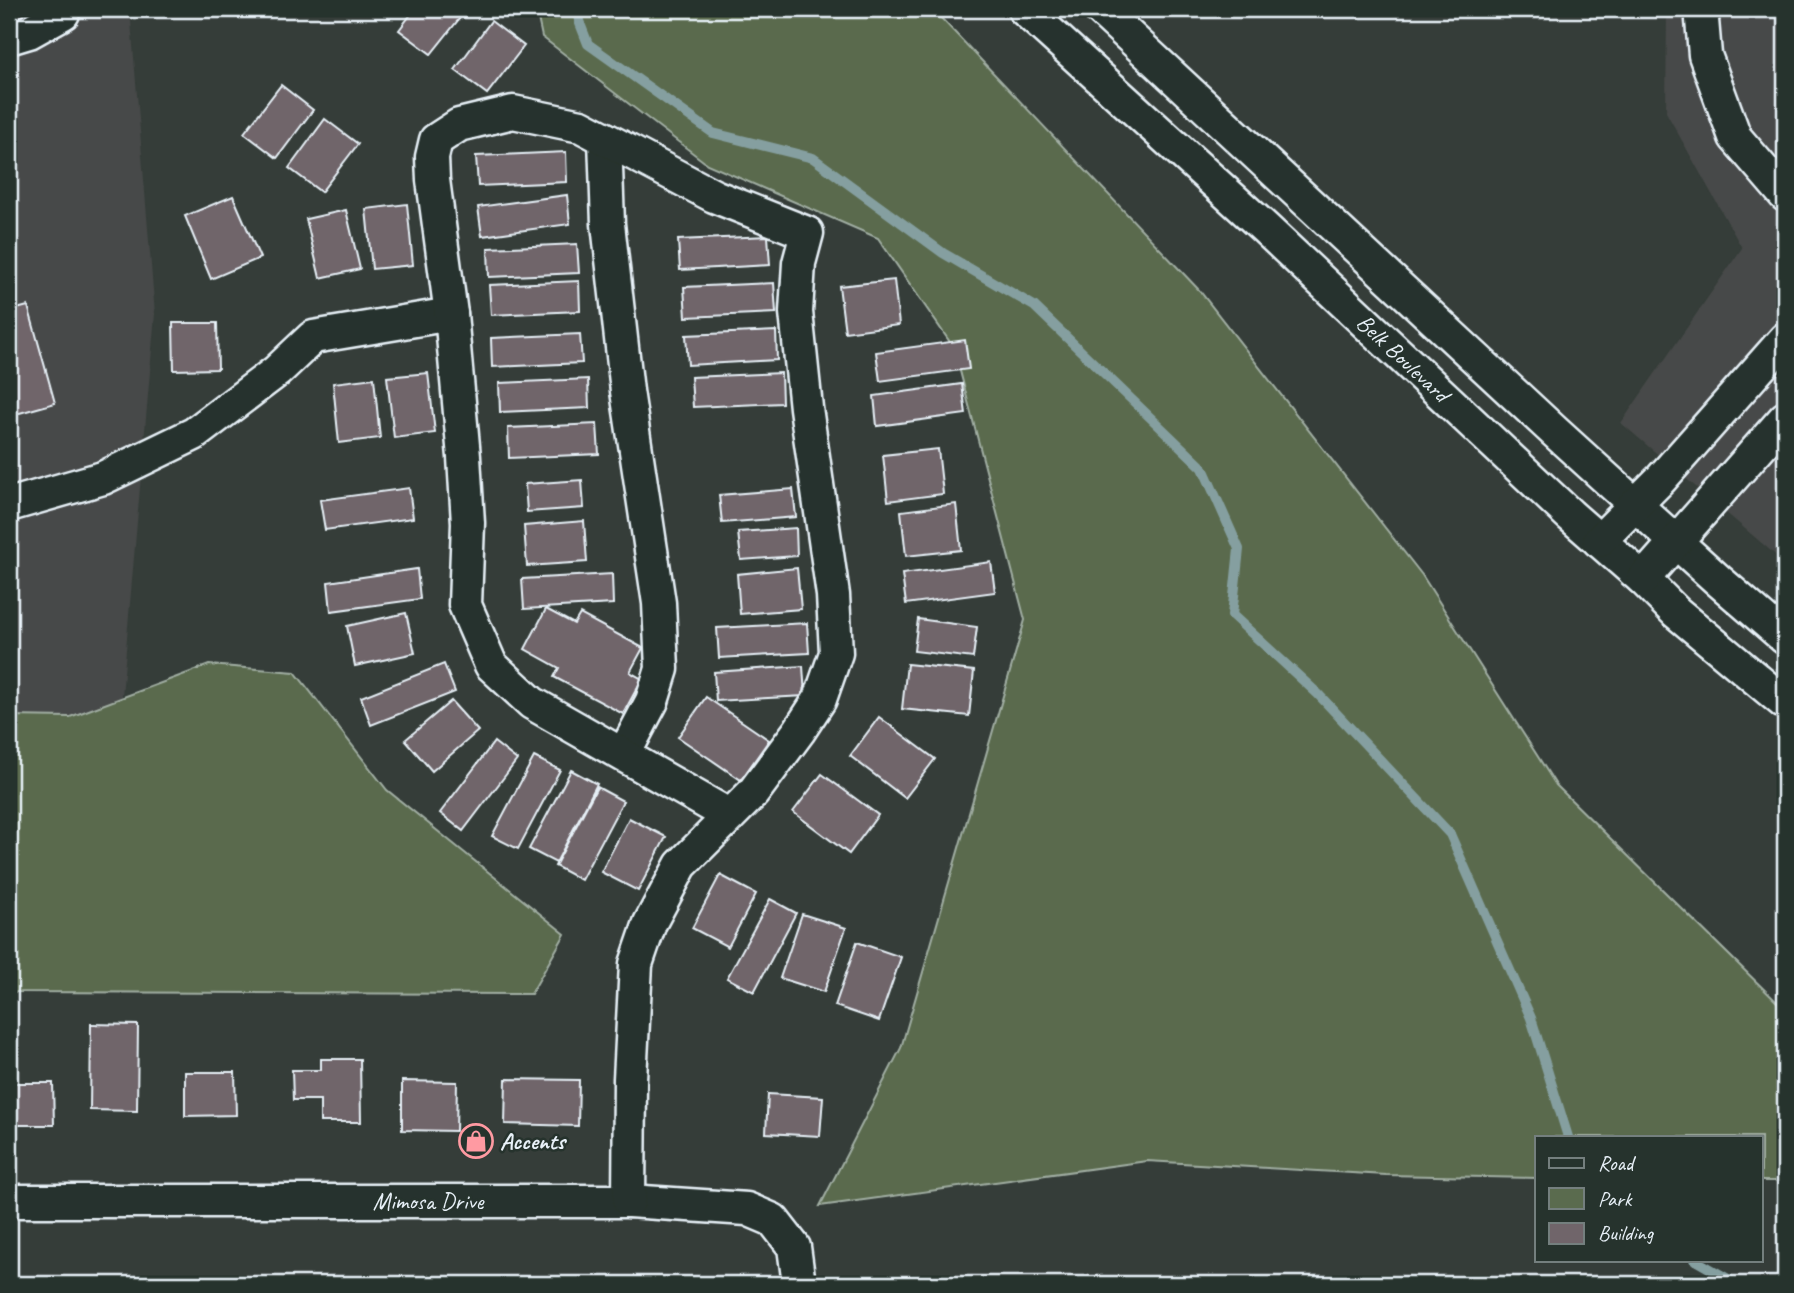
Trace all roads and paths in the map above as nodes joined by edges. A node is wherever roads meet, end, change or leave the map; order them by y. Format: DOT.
graph roads {
  1 [pos="64,9"];
  2 [pos="1024,9"];
  3 [pos="1100,9"];
  4 [pos="1704,9"];
  5 [pos="9,38"];
  6 [pos="605,139"];
  7 [pos="1785,195"];
  8 [pos="451,314"];
  9 [pos="1785,340"];
  10 [pos="1785,418"];
  11 [pos="1634,503"];
  12 [pos="9,505"];
  13 [pos="1599,541"];
  14 [pos="1676,542"];
  15 [pos="1643,579"];
  16 [pos="1785,638"];
  17 [pos="1785,703"];
  18 [pos="624,754"];
  19 [pos="730,816"];
  20 [pos="9,1201"];
  21 [pos="629,1201"];
  22 [pos="799,1284"];
  1 -- 5 [label="street"];
  2 -- 13 [label="street, Belk Boulevard"];
  3 -- 11 [label="street, Belk Boulevard"];
  4 -- 7 [label="street"];
  6 -- 8 [label="street"];
  6 -- 18 [label="street"];
  6 -- 19 [label="street"];
  8 -- 12 [label="street"];
  8 -- 18 [label="street"];
  9 -- 11 [label="street"];
  10 -- 14 [label="street"];
  11 -- 13 [label="street"];
  11 -- 14 [label="street, Belk Boulevard"];
  13 -- 15 [label="street, Belk Boulevard"];
  14 -- 15 [label="street"];
  14 -- 16 [label="street, Belk Boulevard"];
  15 -- 17 [label="street, Belk Boulevard"];
  18 -- 19 [label="street"];
  19 -- 21 [label="street"];
  20 -- 21 [label="street, Mimosa Drive"];
  21 -- 22 [label="street, Mimosa Drive"];
}
